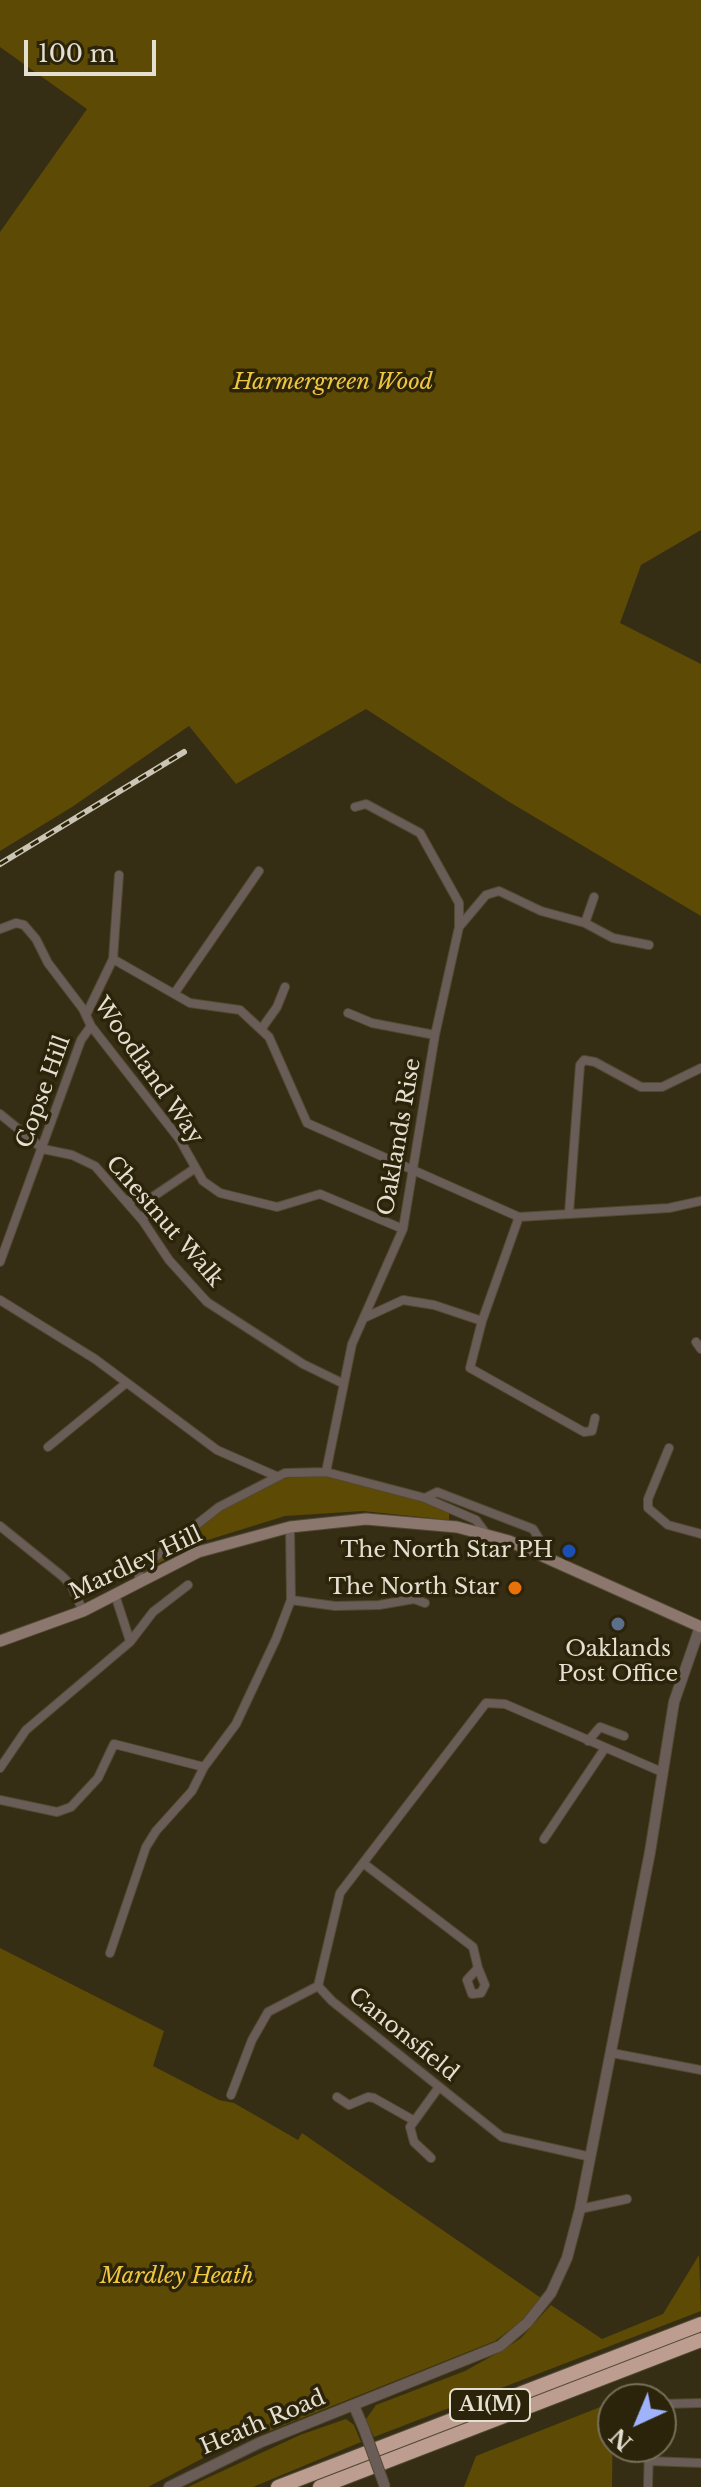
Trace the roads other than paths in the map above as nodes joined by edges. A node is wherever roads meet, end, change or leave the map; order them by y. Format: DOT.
graph roads {
  1 [pos="355,807"];
  2 [pos="259,871"];
  3 [pos="119,875"];
  4 [pos="594,897"];
  5 [pos="585,923"];
  6 [pos="459,927"];
  7 [pos="0,929"];
  8 [pos="649,945"];
  9 [pos="113,959"];
  10 [pos="285,987"];
  11 [pos="174,994"];
  12 [pos="348,1013"];
  13 [pos="86,1015"];
  14 [pos="91,1026"];
  15 [pos="262,1028"];
  16 [pos="435,1035"];
  17 [pos="701,1068"];
  18 [pos="0,1114"];
  19 [pos="43,1149"];
  20 [pos="194,1169"];
  21 [pos="414,1171"];
  22 [pos="125,1200"];
  23 [pos="148,1200"];
  24 [pos="701,1201"];
  25 [pos="569,1213"];
  26 [pos="519,1217"];
  27 [pos="143,1221"];
  28 [pos="403,1229"];
  29 [pos="0,1262"];
  30 [pos="0,1300"];
  31 [pos="363,1319"];
  32 [pos="482,1321"];
  33 [pos="342,1383"];
  34 [pos="125,1384"];
  35 [pos="595,1418"];
  36 [pos="48,1447"];
  37 [pos="669,1448"];
  38 [pos="326,1472"];
  39 [pos="276,1476"];
  40 [pos="425,1498"];
  41 [pos="459,1513"];
  42 [pos="0,1526"];
  43 [pos="290,1527"];
  44 [pos="457,1527"];
  45 [pos="701,1534"];
  46 [pos="487,1535"];
  47 [pos="533,1551"];
  48 [pos="139,1581"];
  49 [pos="188,1585"];
  50 [pos="115,1595"];
  51 [pos="291,1600"];
  52 [pos="425,1603"];
  53 [pos="83,1611"];
  54 [pos="700,1627"];
  55 [pos="0,1641"];
  56 [pos="130,1642"];
  57 [pos="624,1736"];
  58 [pos="588,1741"];
  59 [pos="605,1748"];
  60 [pos="204,1767"];
  61 [pos="0,1768"];
  62 [pos="662,1772"];
  63 [pos="0,1800"];
  64 [pos="544,1839"];
  65 [pos="363,1863"];
  66 [pos="110,1953"];
  67 [pos="478,1968"];
  68 [pos="318,1986"];
  69 [pos="612,2053"];
  70 [pos="701,2070"];
  71 [pos="439,2087"];
  72 [pos="231,2095"];
  73 [pos="337,2097"];
  74 [pos="413,2120"];
  75 [pos="591,2157"];
  76 [pos="431,2158"];
  77 [pos="627,2199"];
  78 [pos="580,2209"];
  79 [pos="701,2324"];
  80 [pos="701,2340"];
  81 [pos="701,2403"];
  82 [pos="677,2404"];
  83 [pos="354,2406"];
  84 [pos="677,2459"];
  85 [pos="649,2463"];
  86 [pos="701,2463"];
  87 [pos="169,2487"];
  88 [pos="278,2487"];
  89 [pos="320,2487"];
  90 [pos="385,2487"];
  91 [pos="648,2487"];
  1 -- 6 [label="street"];
  2 -- 11 [label="street"];
  3 -- 9 [label="street"];
  4 -- 5 [label="street"];
  5 -- 6 [label="street, Oaklands Rise"];
  5 -- 8 [label="street, Oaklands Rise"];
  6 -- 16 [label="street, Oaklands Rise"];
  7 -- 13 [label="street, Woodland Way"];
  9 -- 11 [label="street"];
  9 -- 13 [label="street"];
  10 -- 15 [label="street"];
  11 -- 15 [label="street"];
  12 -- 16 [label="street, Oaklands Rise"];
  13 -- 14 [label="street, Woodland Way"];
  14 -- 19 [label="street, Copse Hill"];
  14 -- 20 [label="street, Woodland Way"];
  15 -- 21 [label="street"];
  16 -- 21 [label="street, Oaklands Rise"];
  17 -- 25 [label="street"];
  18 -- 19 [label="street, Chestnut Walk"];
  19 -- 22 [label="street, Chestnut Walk"];
  19 -- 29 [label="street, Copse Hill"];
  20 -- 23 [label="street"];
  20 -- 28 [label="street, Woodland Way"];
  21 -- 26 [label="street"];
  21 -- 28 [label="street, Oaklands Rise"];
  22 -- 23 [label="street"];
  22 -- 27 [label="street, Chestnut Walk"];
  23 -- 27 [label="street"];
  24 -- 25 [label="street"];
  25 -- 26 [label="street"];
  26 -- 32 [label="street"];
  27 -- 33 [label="street, Chestnut Walk"];
  28 -- 31 [label="street, Oaklands Rise"];
  30 -- 34 [label="street"];
  31 -- 32 [label="street"];
  31 -- 33 [label="street, Oaklands Rise"];
  32 -- 35 [label="street"];
  33 -- 38 [label="street, Oaklands Rise"];
  34 -- 36 [label="street"];
  34 -- 39 [label="street"];
  37 -- 45 [label="street"];
  38 -- 39 [label="street"];
  38 -- 40 [label="street"];
  39 -- 48 [label="street"];
  40 -- 41 [label="street"];
  40 -- 47 [label="street"];
  41 -- 44 [label="street"];
  41 -- 46 [label="street"];
  42 -- 53 [label="street"];
  43 -- 44 [label="main road, Mardley Hill"];
  43 -- 48 [label="main road, Mardley Hill"];
  43 -- 51 [label="street"];
  44 -- 46 [label="main road, Mardley Hill"];
  46 -- 47 [label="main road, Mardley Hill"];
  47 -- 54 [label="main road, Mardley Hill"];
  48 -- 50 [label="main road, Mardley Hill"];
  49 -- 56 [label="street"];
  50 -- 53 [label="main road, Mardley Hill"];
  50 -- 56 [label="street"];
  51 -- 52 [label="street"];
  51 -- 60 [label="street"];
  53 -- 55 [label="main road, Mardley Hill"];
  54 -- 62 [label="street, Heath Road"];
  56 -- 61 [label="street"];
  57 -- 58 [label="street"];
  58 -- 59 [label="street"];
  58 -- 65 [label="street, Canonsfield"];
  59 -- 62 [label="street"];
  59 -- 64 [label="street"];
  60 -- 63 [label="street"];
  60 -- 66 [label="street"];
  62 -- 69 [label="street, Heath Road"];
  65 -- 67 [label="street"];
  65 -- 68 [label="street, Canonsfield"];
  68 -- 71 [label="street, Canonsfield"];
  68 -- 72 [label="street"];
  69 -- 70 [label="street"];
  69 -- 75 [label="street, Heath Road"];
  71 -- 74 [label="street"];
  71 -- 75 [label="street, Canonsfield"];
  73 -- 74 [label="street"];
  74 -- 76 [label="street"];
  75 -- 78 [label="street, Heath Road"];
  77 -- 78 [label="street"];
  78 -- 83 [label="street, Heath Road"];
  79 -- 88 [label="highway, A1(M)"];
  80 -- 89 [label="highway, A1(M)"];
  81 -- 82 [label="street"];
  83 -- 87 [label="street, Heath Road"];
  83 -- 90 [label="street, bridge"];
  84 -- 86 [label="street"];
  85 -- 91 [label="street"];
}
